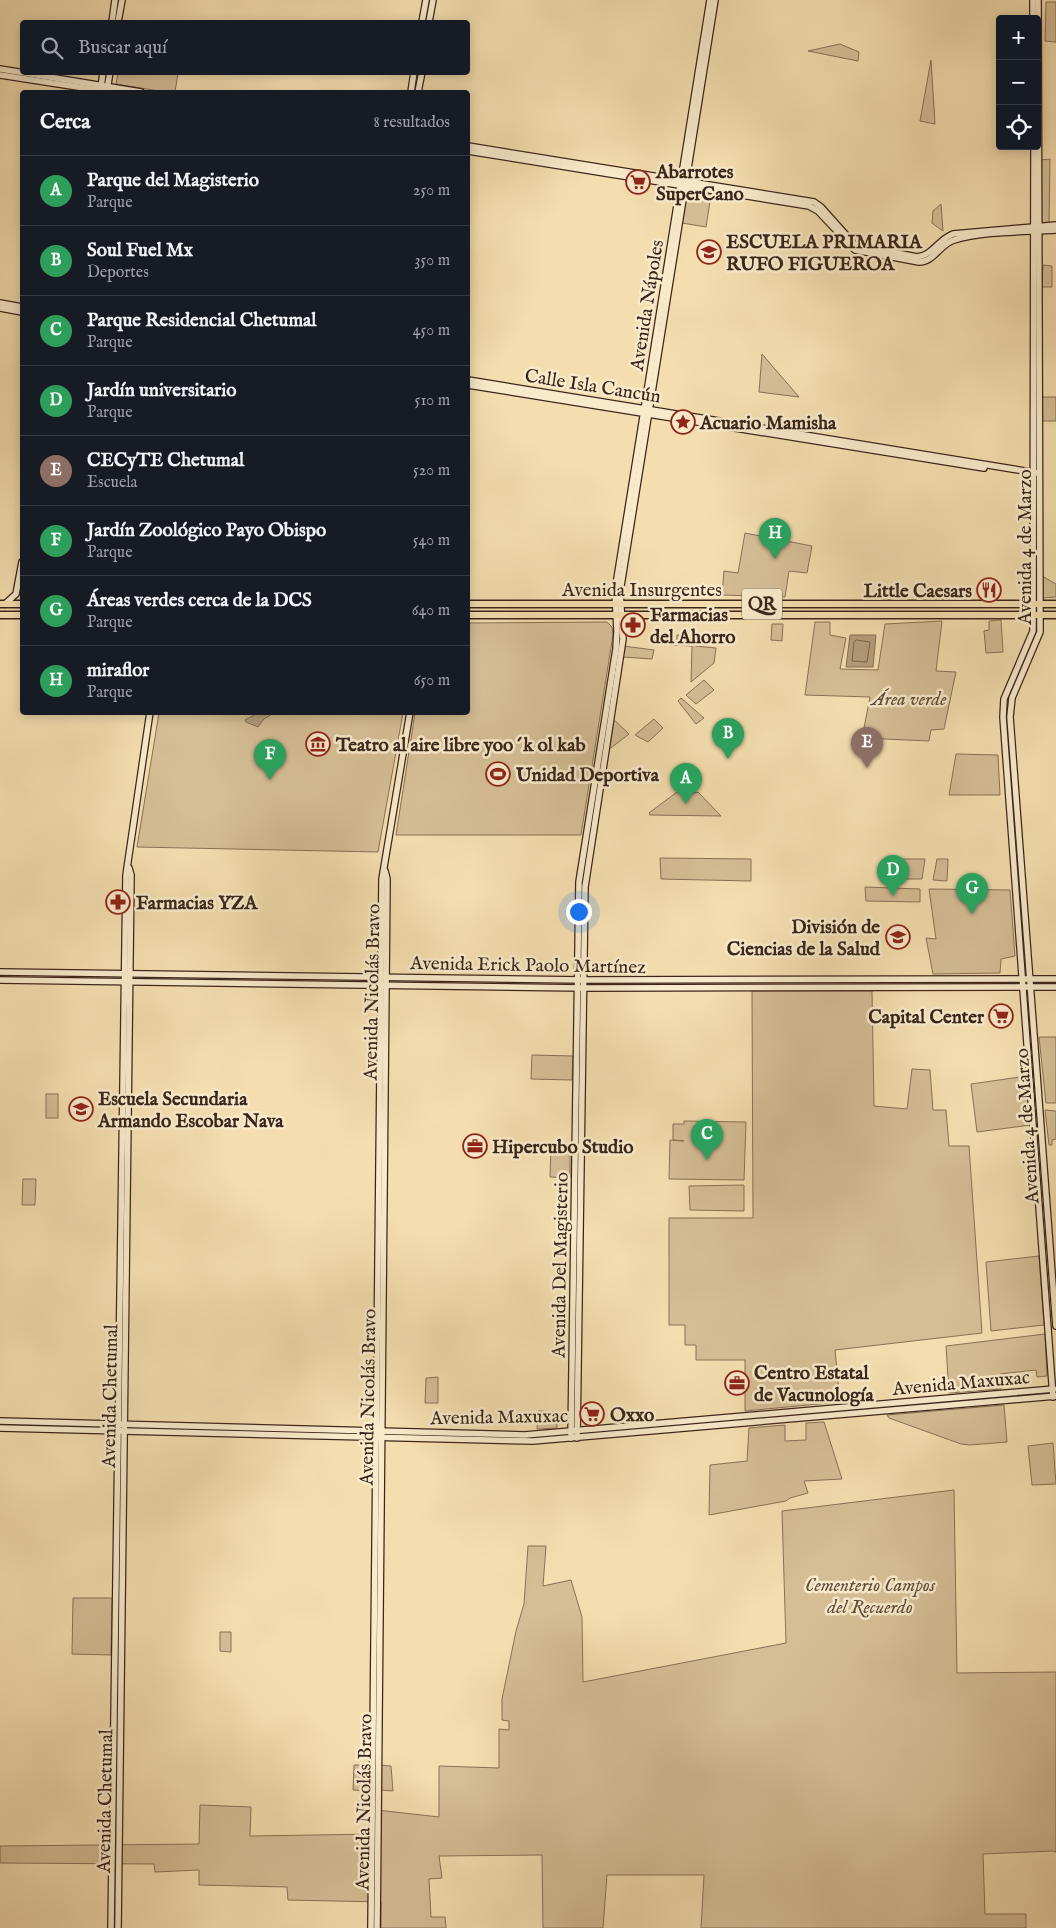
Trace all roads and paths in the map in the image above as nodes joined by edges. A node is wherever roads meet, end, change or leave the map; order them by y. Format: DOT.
graph roads {
  1 [pos="115,0"];
  2 [pos="122,0"];
  3 [pos="426,0"];
  4 [pos="433,0"];
  5 [pos="710,0"];
  6 [pos="715,0"];
  7 [pos="1033,0"];
  8 [pos="1038,0"];
  9 [pos="1033,15"];
  10 [pos="112,20"];
  11 [pos="118,20"];
  12 [pos="422,20"];
  13 [pos="430,20"];
  14 [pos="0,69"];
  15 [pos="20,73"];
  16 [pos="0,74"];
  17 [pos="29,75"];
  18 [pos="104,75"];
  19 [pos="109,75"];
  20 [pos="414,75"];
  21 [pos="421,75"];
  22 [pos="99,90"];
  23 [pos="100,90"];
  24 [pos="105,90"];
  25 [pos="105,90"];
  26 [pos="411,90"];
  27 [pos="418,90"];
  28 [pos="470,146"];
  29 [pos="1034,150"];
  30 [pos="470,151"];
  31 [pos="683,184"];
  32 [pos="1056,225"];
  33 [pos="1036,229"];
  34 [pos="1056,230"];
  35 [pos="0,304"];
  36 [pos="20,307"];
  37 [pos="0,308"];
  38 [pos="20,312"];
  39 [pos="470,380"];
  40 [pos="470,385"];
  41 [pos="646,412"];
  42 [pos="1036,474"];
  43 [pos="20,573"];
  44 [pos="2,604"];
  45 [pos="20,604"];
  46 [pos="470,604"];
  47 [pos="618,604"];
  48 [pos="738,604"];
  49 [pos="1037,604"];
  50 [pos="1056,604"];
  51 [pos="737,614"];
  52 [pos="0,615"];
  53 [pos="20,615"];
  54 [pos="470,615"];
  55 [pos="618,615"];
  56 [pos="1037,615"];
  57 [pos="1056,615"];
  58 [pos="150,715"];
  59 [pos="409,715"];
  60 [pos="0,972"];
  61 [pos="127,974"];
  62 [pos="271,976"];
  63 [pos="384,977"];
  64 [pos="1022,979"];
  65 [pos="1030,979"];
  66 [pos="1056,979"];
  67 [pos="0,980"];
  68 [pos="581,980"];
  69 [pos="127,982"];
  70 [pos="271,984"];
  71 [pos="384,985"];
  72 [pos="1023,987"];
  73 [pos="1030,987"];
  74 [pos="1056,987"];
  75 [pos="581,988"];
  76 [pos="1056,1326"];
  77 [pos="1054,1389"];
  78 [pos="1054,1396"];
  79 [pos="0,1421"];
  80 [pos="120,1424"];
  81 [pos="0,1428"];
  82 [pos="378,1431"];
  83 [pos="574,1431"];
  84 [pos="120,1432"];
  85 [pos="574,1438"];
  86 [pos="378,1439"];
  87 [pos="374,1868"];
  88 [pos="111,1928"];
  89 [pos="118,1928"];
  90 [pos="371,1928"];
  91 [pos="377,1928"];
  1 -- 10 [label="main road"];
  2 -- 11 [label="main road"];
  3 -- 12 [label="main road"];
  4 -- 13 [label="main road"];
  5 -- 31 [label="main road, Avenida Nápoles"];
  6 -- 31 [label="main road, Avenida Nápoles"];
  7 -- 9 [label="main road"];
  8 -- 33 [label="main road, Avenida 4 de Marzo"];
  14 -- 15 [label="main road"];
  16 -- 22 [label="main road"];
  17 -- 23 [label="main road"];
  18 -- 24 [label="main road"];
  19 -- 25 [label="main road"];
  20 -- 26 [label="main road"];
  21 -- 27 [label="main road"];
  28 -- 31 [label="main road"];
  29 -- 33 [label="main road, Avenida 4 de Marzo"];
  30 -- 31 [label="main road"];
  31 -- 33 [label="main road"];
  31 -- 41 [label="main road, Avenida Nápoles"];
  32 -- 33 [label="main road"];
  33 -- 34 [label="main road"];
  33 -- 42 [label="main road, Avenida 4 de Marzo"];
  35 -- 36 [label="main road"];
  37 -- 38 [label="main road"];
  39 -- 41 [label="main road, Calle Isla Cancún"];
  40 -- 41 [label="main road, Calle Isla Cancún"];
  41 -- 42 [label="main road, Calle Isla Cancún"];
  41 -- 47 [label="main road, Avenida Nápoles"];
  42 -- 49 [label="main road, Avenida 4 de Marzo"];
  43 -- 44 [label="main road"];
  44 -- 45 [label="main road"];
  46 -- 47 [label="main road, Avenida Insurgentes / QR"];
  47 -- 48 [label="main road, Avenida Insurgentes / QR"];
  47 -- 55 [label="main road, Avenida Nápoles"];
  48 -- 49 [label="main road, Avenida Insurgentes / QR"];
  48 -- 51 [label="main road"];
  49 -- 50 [label="main road, Avenida Insurgentes / QR"];
  49 -- 56 [label="main road, Avenida 4 de Marzo"];
  51 -- 55 [label="main road, Avenida Insurgentes / QR"];
  51 -- 56 [label="main road, Avenida Insurgentes / QR"];
  52 -- 53 [label="main road"];
  54 -- 55 [label="main road, Avenida Insurgentes / QR"];
  55 -- 68 [label="main road, Avenida Del Magisterio"];
  56 -- 57 [label="main road, Avenida Insurgentes / QR"];
  56 -- 64 [label="main road, Avenida 4 de Marzo"];
  56 -- 65 [label="main road, Avenida 4 de Marzo"];
  58 -- 61 [label="main road, Avenida Chetumal"];
  59 -- 63 [label="main road, Avenida Nicolás Bravo"];
  60 -- 61 [label="main road, Avenida Erick Paolo Martínez"];
  61 -- 62 [label="main road, Avenida Erick Paolo Martínez"];
  61 -- 69 [label="main road, Avenida Chetumal"];
  62 -- 63 [label="main road, Avenida Erick Paolo Martínez"];
  62 -- 70 [label="main road"];
  63 -- 68 [label="main road, Avenida Erick Paolo Martínez"];
  63 -- 71 [label="main road, Avenida Nicolás Bravo"];
  64 -- 65 [label="main road, Avenida Erick Paolo Martínez"];
  64 -- 68 [label="main road, Avenida Erick Paolo Martínez"];
  64 -- 72 [label="main road, Avenida 4 de Marzo"];
  65 -- 66 [label="main road, Avenida Erick Paolo Martínez"];
  65 -- 73 [label="main road, Avenida 4 de Marzo"];
  67 -- 69 [label="main road, Avenida Erick Paolo Martínez"];
  68 -- 75 [label="main road, Avenida Del Magisterio"];
  69 -- 70 [label="main road, Avenida Erick Paolo Martínez"];
  69 -- 80 [label="main road, Avenida Chetumal"];
  70 -- 71 [label="main road, Avenida Erick Paolo Martínez"];
  71 -- 75 [label="main road, Avenida Erick Paolo Martínez"];
  71 -- 82 [label="main road, Avenida Nicolás Bravo"];
  72 -- 73 [label="main road, Avenida Erick Paolo Martínez"];
  72 -- 75 [label="main road, Avenida Erick Paolo Martínez"];
  72 -- 77 [label="main road, Avenida 4 de Marzo"];
  73 -- 74 [label="main road, Avenida Erick Paolo Martínez"];
  73 -- 76 [label="main road, Avenida 4 de Marzo"];
  75 -- 83 [label="main road, Avenida Del Magisterio"];
  77 -- 78 [label="main road, Avenida 4 de Marzo"];
  77 -- 83 [label="main road, Avenida Maxuxac"];
  78 -- 85 [label="main road, Avenida Maxuxac"];
  79 -- 80 [label="main road, Avenida Maxuxac"];
  80 -- 82 [label="main road, Avenida Maxuxac"];
  80 -- 84 [label="main road, Avenida Chetumal"];
  81 -- 84 [label="main road, Avenida Maxuxac"];
  82 -- 83 [label="main road, Avenida Maxuxac"];
  82 -- 86 [label="main road, Avenida Nicolás Bravo"];
  83 -- 85 [label="main road, Avenida Del Magisterio"];
  84 -- 86 [label="main road, Avenida Maxuxac"];
  84 -- 88 [label="main road, Avenida Chetumal"];
  84 -- 89 [label="main road, Avenida Chetumal"];
  85 -- 86 [label="main road, Avenida Maxuxac"];
  86 -- 87 [label="main road, Avenida Nicolás Bravo"];
  87 -- 90 [label="main road, Avenida Nicolás Bravo"];
  87 -- 91 [label="main road, Avenida Nicolás Bravo"];
}
